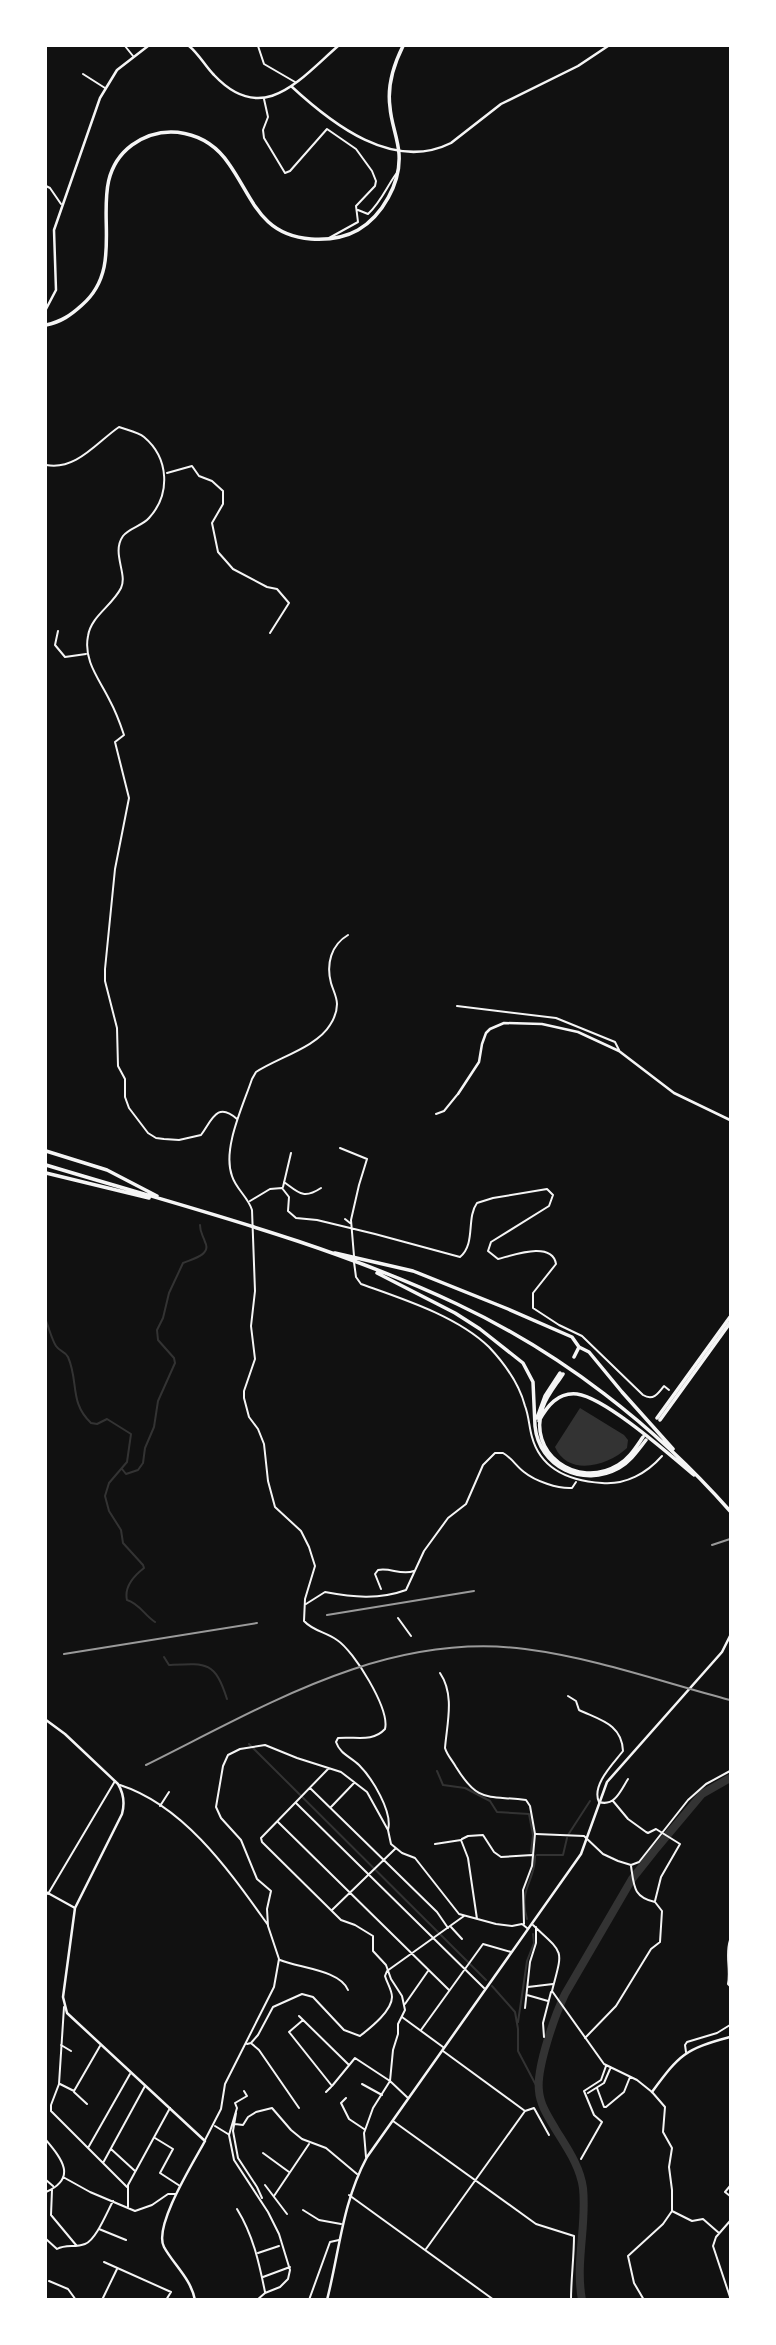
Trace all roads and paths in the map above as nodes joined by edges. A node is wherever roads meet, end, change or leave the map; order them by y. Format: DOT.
graph roads {
  1 [pos="125,46"];
  2 [pos="148,46"];
  3 [pos="189,46"];
  4 [pos="258,46"];
  5 [pos="338,46"];
  6 [pos="403,46"];
  7 [pos="608,46"];
  8 [pos="134,57"];
  9 [pos="83,74"];
  10 [pos="296,82"];
  11 [pos="291,86"];
  12 [pos="105,88"];
  13 [pos="264,99"];
  14 [pos="397,171"];
  15 [pos="46,186"];
  16 [pos="62,204"];
  17 [pos="357,210"];
  18 [pos="328,239"];
  19 [pos="46,309"];
  20 [pos="46,325"];
  21 [pos="46,465"];
  22 [pos="165,473"];
  23 [pos="58,631"];
  24 [pos="270,633"];
  25 [pos="88,654"];
  26 [pos="348,935"];
  27 [pos="457,1006"];
  28 [pos="619,1051"];
  29 [pos="458,1094"];
  30 [pos="436,1114"];
  31 [pos="239,1120"];
  32 [pos="730,1120"];
  33 [pos="340,1148"];
  34 [pos="46,1151"];
  35 [pos="291,1153"];
  36 [pos="46,1165"];
  37 [pos="46,1172"];
  38 [pos="284,1182"];
  39 [pos="282,1188"];
  40 [pos="321,1188"];
  41 [pos="164,1200"];
  42 [pos="249,1202"];
  43 [pos="345,1219"];
  44 [pos="351,1223"];
  45 [pos="351,1228"];
  46 [pos="326,1252"];
  47 [pos="360,1265"];
  48 [pos="730,1317"];
  49 [pos="730,1323"];
  50 [pos="579,1347"];
  51 [pos="573,1356"];
  52 [pos="669,1390"];
  53 [pos="539,1422"];
  54 [pos="535,1426"];
  55 [pos="662,1455"];
  56 [pos="686,1464"];
  57 [pos="577,1480"];
  58 [pos="712,1490"];
  59 [pos="730,1511"];
  60 [pos="414,1571"];
  61 [pos="381,1589"];
  62 [pos="305,1605"];
  63 [pos="398,1618"];
  64 [pos="411,1636"];
  65 [pos="730,1636"];
  66 [pos="440,1673"];
  67 [pos="568,1696"];
  68 [pos="46,1720"];
  69 [pos="329,1768"];
  70 [pos="730,1771"];
  71 [pos="628,1779"];
  72 [pos="115,1781"];
  73 [pos="354,1783"];
  74 [pos="118,1784"];
  75 [pos="309,1787"];
  76 [pos="169,1792"];
  77 [pos="613,1801"];
  78 [pos="295,1802"];
  79 [pos="599,1802"];
  80 [pos="160,1806"];
  81 [pos="330,1807"];
  82 [pos="277,1821"];
  83 [pos="388,1830"];
  84 [pos="662,1833"];
  85 [pos="535,1834"];
  86 [pos="587,1838"];
  87 [pos="461,1840"];
  88 [pos="435,1844"];
  89 [pos="396,1849"];
  90 [pos="533,1854"];
  91 [pos="384,1860"];
  92 [pos="631,1864"];
  93 [pos="370,1874"];
  94 [pos="47,1893"];
  95 [pos="351,1894"];
  96 [pos="655,1902"];
  97 [pos="75,1908"];
  98 [pos="332,1911"];
  99 [pos="464,1916"];
  100 [pos="477,1920"];
  101 [pos="524,1925"];
  102 [pos="534,1925"];
  103 [pos="268,1926"];
  104 [pos="449,1927"];
  105 [pos="529,1929"];
  106 [pos="433,1939"];
  107 [pos="462,1939"];
  108 [pos="730,1940"];
  109 [pos="512,1952"];
  110 [pos="412,1954"];
  111 [pos="279,1959"];
  112 [pos="465,1969"];
  113 [pos="387,1971"];
  114 [pos="429,1971"];
  115 [pos="554,1984"];
  116 [pos="730,1986"];
  117 [pos="527,1987"];
  118 [pos="485,1989"];
  119 [pos="348,1990"];
  120 [pos="449,1990"];
  121 [pos="552,1991"];
  122 [pos="526,1995"];
  123 [pos="548,2001"];
  124 [pos="405,2005"];
  125 [pos="64,2007"];
  126 [pos="525,2008"];
  127 [pos="299,2016"];
  128 [pos="401,2017"];
  129 [pos="303,2020"];
  130 [pos="730,2025"];
  131 [pos="421,2030"];
  132 [pos="544,2037"];
  133 [pos="730,2037"];
  134 [pos="585,2038"];
  135 [pos="251,2043"];
  136 [pos="60,2044"];
  137 [pos="101,2044"];
  138 [pos="246,2044"];
  139 [pos="443,2049"];
  140 [pos="71,2051"];
  141 [pos="686,2052"];
  142 [pos="348,2065"];
  143 [pos="608,2067"];
  144 [pos="131,2073"];
  145 [pos="630,2076"];
  146 [pos="390,2081"];
  147 [pos="59,2084"];
  148 [pos="362,2084"];
  149 [pos="145,2086"];
  150 [pos="332,2086"];
  151 [pos="597,2088"];
  152 [pos="74,2091"];
  153 [pos="244,2091"];
  154 [pos="326,2092"];
  155 [pos="652,2092"];
  156 [pos="588,2093"];
  157 [pos="382,2095"];
  158 [pos="346,2098"];
  159 [pos="408,2098"];
  160 [pos="88,2104"];
  161 [pos="170,2108"];
  162 [pos="299,2108"];
  163 [pos="525,2111"];
  164 [pos="236,2112"];
  165 [pos="392,2120"];
  166 [pos="235,2124"];
  167 [pos="214,2125"];
  168 [pos="365,2129"];
  169 [pos="229,2135"];
  170 [pos="549,2135"];
  171 [pos="153,2137"];
  172 [pos="46,2140"];
  173 [pos="205,2141"];
  174 [pos="310,2142"];
  175 [pos="110,2148"];
  176 [pos="88,2149"];
  177 [pos="263,2153"];
  178 [pos="367,2157"];
  179 [pos="581,2159"];
  180 [pos="102,2164"];
  181 [pos="135,2171"];
  182 [pos="289,2172"];
  183 [pos="358,2174"];
  184 [pos="63,2177"];
  185 [pos="46,2180"];
  186 [pos="475,2181"];
  187 [pos="265,2185"];
  188 [pos="181,2186"];
  189 [pos="730,2186"];
  190 [pos="53,2188"];
  191 [pos="127,2188"];
  192 [pos="46,2192"];
  193 [pos="177,2194"];
  194 [pos="349,2195"];
  195 [pos="274,2196"];
  196 [pos="730,2196"];
  197 [pos="261,2200"];
  198 [pos="113,2202"];
  199 [pos="128,2208"];
  200 [pos="237,2209"];
  201 [pos="303,2210"];
  202 [pos="672,2211"];
  203 [pos="288,2214"];
  204 [pos="730,2221"];
  205 [pos="341,2224"];
  206 [pos="98,2228"];
  207 [pos="719,2233"];
  208 [pos="46,2239"];
  209 [pos="126,2240"];
  210 [pos="339,2240"];
  211 [pos="281,2245"];
  212 [pos="76,2246"];
  213 [pos="425,2250"];
  214 [pos="257,2254"];
  215 [pos="104,2262"];
  216 [pos="290,2267"];
  217 [pos="118,2269"];
  218 [pos="262,2277"];
  219 [pos="49,2281"];
  220 [pos="265,2293"];
  221 [pos="730,2297"];
  222 [pos="259,2299"];
  223 [pos="76,2300"];
  224 [pos="102,2300"];
  225 [pos="166,2300"];
  226 [pos="195,2300"];
  227 [pos="309,2300"];
  228 [pos="327,2300"];
  229 [pos="494,2300"];
  230 [pos="571,2300"];
  231 [pos="644,2300"];
  1 -- 8 [label="street"];
  2 -- 8 [label="street"];
  3 -- 13 [label="street"];
  4 -- 10 [label="street"];
  5 -- 10 [label="street"];
  6 -- 14 [label="highway"];
  7 -- 11 [label="street"];
  8 -- 12 [label="street"];
  9 -- 12 [label="street"];
  10 -- 11 [label="street"];
  11 -- 13 [label="street"];
  12 -- 16 [label="street"];
  13 -- 17 [label="street"];
  14 -- 17 [label="street"];
  14 -- 18 [label="highway"];
  15 -- 16 [label="street"];
  16 -- 19 [label="street"];
  17 -- 18 [label="street"];
  18 -- 20 [label="highway"];
  21 -- 22 [label="street"];
  22 -- 24 [label="street"];
  22 -- 25 [label="street"];
  23 -- 25 [label="street"];
  25 -- 31 [label="street"];
  26 -- 31 [label="street"];
  27 -- 28 [label="street"];
  28 -- 29 [label="street"];
  28 -- 32 [label="street"];
  29 -- 30 [label="street"];
  31 -- 42 [label="street"];
  33 -- 44 [label="street"];
  34 -- 41 [label="highway"];
  35 -- 38 [label="street"];
  36 -- 41 [label="highway"];
  37 -- 41 [label="highway"];
  38 -- 39 [label="street"];
  38 -- 40 [label="street"];
  39 -- 42 [label="street"];
  39 -- 45 [label="street"];
  41 -- 46 [label="highway"];
  42 -- 62 [label="street"];
  43 -- 44 [label="street"];
  44 -- 45 [label="street"];
  45 -- 52 [label="street"];
  45 -- 57 [label="street"];
  46 -- 47 [label="highway"];
  46 -- 50 [label="highway"];
  47 -- 54 [label="highway"];
  47 -- 56 [label="highway"];
  48 -- 49 [label="highway"];
  50 -- 51 [label="highway"];
  50 -- 56 [label="highway"];
  53 -- 54 [label="highway"];
  53 -- 54 [label="highway"];
  53 -- 58 [label="highway"];
  55 -- 57 [label="street"];
  56 -- 58 [label="highway"];
  57 -- 60 [label="street"];
  58 -- 59 [label="highway"];
  60 -- 61 [label="street"];
  60 -- 62 [label="street"];
  62 -- 83 [label="street"];
  63 -- 64 [label="street"];
  65 -- 79 [label="street"];
  66 -- 85 [label="street"];
  67 -- 79 [label="street"];
  68 -- 72 [label="street"];
  69 -- 73 [label="street"];
  69 -- 75 [label="street"];
  69 -- 103 [label="street"];
  70 -- 84 [label="street"];
  71 -- 77 [label="street"];
  72 -- 74 [label="street"];
  72 -- 94 [label="street"];
  73 -- 81 [label="street"];
  73 -- 83 [label="street"];
  74 -- 80 [label="street"];
  74 -- 97 [label="street"];
  75 -- 78 [label="street"];
  75 -- 81 [label="street"];
  76 -- 80 [label="street"];
  77 -- 79 [label="street"];
  77 -- 84 [label="street"];
  78 -- 82 [label="street"];
  78 -- 93 [label="street"];
  79 -- 86 [label="street"];
  80 -- 103 [label="street"];
  81 -- 91 [label="street"];
  82 -- 95 [label="street"];
  82 -- 98 [label="street"];
  83 -- 89 [label="street"];
  84 -- 92 [label="street"];
  84 -- 96 [label="street"];
  85 -- 86 [label="street"];
  85 -- 90 [label="street"];
  86 -- 92 [label="street"];
  86 -- 102 [label="street"];
  87 -- 88 [label="street"];
  87 -- 90 [label="street"];
  87 -- 100 [label="street"];
  89 -- 91 [label="street"];
  89 -- 99 [label="street"];
  90 -- 101 [label="street"];
  91 -- 93 [label="street"];
  91 -- 104 [label="street"];
  92 -- 96 [label="street"];
  93 -- 95 [label="street"];
  93 -- 106 [label="street"];
  94 -- 97 [label="street"];
  95 -- 98 [label="street"];
  95 -- 110 [label="street"];
  96 -- 134 [label="street"];
  97 -- 125 [label="street"];
  98 -- 113 [label="street"];
  99 -- 100 [label="street"];
  99 -- 104 [label="street"];
  100 -- 101 [label="street"];
  101 -- 105 [label="street"];
  102 -- 105 [label="street"];
  102 -- 115 [label="street"];
  102 -- 117 [label="street"];
  103 -- 111 [label="street"];
  104 -- 106 [label="street"];
  104 -- 107 [label="street"];
  105 -- 109 [label="street"];
  106 -- 110 [label="street"];
  106 -- 112 [label="street"];
  108 -- 116 [label="street"];
  109 -- 112 [label="street"];
  109 -- 118 [label="street"];
  110 -- 113 [label="street"];
  110 -- 114 [label="street"];
  111 -- 119 [label="street"];
  111 -- 138 [label="street"];
  112 -- 118 [label="street"];
  112 -- 120 [label="street"];
  113 -- 124 [label="street"];
  113 -- 135 [label="street"];
  114 -- 120 [label="street"];
  114 -- 124 [label="street"];
  115 -- 117 [label="street"];
  115 -- 121 [label="street"];
  117 -- 122 [label="street"];
  118 -- 139 [label="street"];
  120 -- 131 [label="street"];
  121 -- 123 [label="street"];
  121 -- 134 [label="street"];
  122 -- 123 [label="street"];
  122 -- 126 [label="street"];
  123 -- 132 [label="street"];
  124 -- 128 [label="street"];
  125 -- 136 [label="street"];
  125 -- 137 [label="street"];
  127 -- 129 [label="street"];
  128 -- 131 [label="street"];
  128 -- 146 [label="street"];
  129 -- 142 [label="street"];
  129 -- 150 [label="street"];
  130 -- 141 [label="street"];
  131 -- 139 [label="street"];
  133 -- 141 [label="street"];
  134 -- 143 [label="street"];
  135 -- 138 [label="street"];
  135 -- 162 [label="street"];
  136 -- 140 [label="street"];
  136 -- 147 [label="street"];
  137 -- 144 [label="street"];
  137 -- 152 [label="street"];
  138 -- 167 [label="street"];
  139 -- 159 [label="street"];
  139 -- 163 [label="street"];
  141 -- 155 [label="street"];
  142 -- 146 [label="street"];
  142 -- 150 [label="street"];
  143 -- 145 [label="street"];
  143 -- 151 [label="street"];
  143 -- 179 [label="street"];
  144 -- 149 [label="street"];
  144 -- 176 [label="street"];
  145 -- 151 [label="street"];
  145 -- 155 [label="street"];
  146 -- 157 [label="street"];
  146 -- 159 [label="street"];
  147 -- 152 [label="street"];
  147 -- 176 [label="street"];
  148 -- 157 [label="street"];
  149 -- 161 [label="street"];
  149 -- 175 [label="street"];
  150 -- 154 [label="street"];
  151 -- 156 [label="street"];
  152 -- 160 [label="street"];
  153 -- 164 [label="street"];
  155 -- 202 [label="street"];
  157 -- 168 [label="street"];
  158 -- 168 [label="street"];
  159 -- 165 [label="street"];
  161 -- 171 [label="street"];
  161 -- 173 [label="street"];
  163 -- 170 [label="street"];
  163 -- 186 [label="street"];
  164 -- 166 [label="street"];
  164 -- 169 [label="street"];
  165 -- 178 [label="street"];
  165 -- 186 [label="street"];
  166 -- 174 [label="street"];
  166 -- 197 [label="street"];
  167 -- 169 [label="street"];
  167 -- 173 [label="street"];
  168 -- 178 [label="street"];
  169 -- 197 [label="street"];
  171 -- 181 [label="street"];
  171 -- 188 [label="street"];
  172 -- 184 [label="street"];
  173 -- 188 [label="street"];
  174 -- 182 [label="street"];
  174 -- 183 [label="street"];
  175 -- 180 [label="street"];
  175 -- 181 [label="street"];
  176 -- 180 [label="street"];
  177 -- 182 [label="street"];
  178 -- 183 [label="street"];
  180 -- 191 [label="street"];
  181 -- 191 [label="street"];
  182 -- 195 [label="street"];
  183 -- 194 [label="street"];
  184 -- 190 [label="street"];
  184 -- 198 [label="street"];
  185 -- 190 [label="street"];
  186 -- 213 [label="street"];
  186 -- 230 [label="street"];
  187 -- 195 [label="street"];
  188 -- 193 [label="street"];
  189 -- 196 [label="street"];
  190 -- 192 [label="street"];
  190 -- 212 [label="street"];
  191 -- 199 [label="street"];
  193 -- 199 [label="street"];
  193 -- 226 [label="street"];
  194 -- 205 [label="street"];
  194 -- 213 [label="street"];
  195 -- 203 [label="street"];
  197 -- 211 [label="street"];
  198 -- 199 [label="street"];
  198 -- 206 [label="street"];
  200 -- 214 [label="street"];
  201 -- 205 [label="street"];
  202 -- 207 [label="street"];
  202 -- 231 [label="street"];
  204 -- 207 [label="street"];
  205 -- 210 [label="street"];
  206 -- 209 [label="street"];
  206 -- 212 [label="street"];
  207 -- 221 [label="street"];
  208 -- 212 [label="street"];
  210 -- 227 [label="street"];
  210 -- 228 [label="street"];
  211 -- 214 [label="street"];
  211 -- 216 [label="street"];
  213 -- 229 [label="street"];
  214 -- 218 [label="street"];
  215 -- 217 [label="street"];
  216 -- 218 [label="street"];
  216 -- 220 [label="street"];
  217 -- 224 [label="street"];
  217 -- 225 [label="street"];
  218 -- 220 [label="street"];
  219 -- 223 [label="street"];
  220 -- 222 [label="street"];
}
